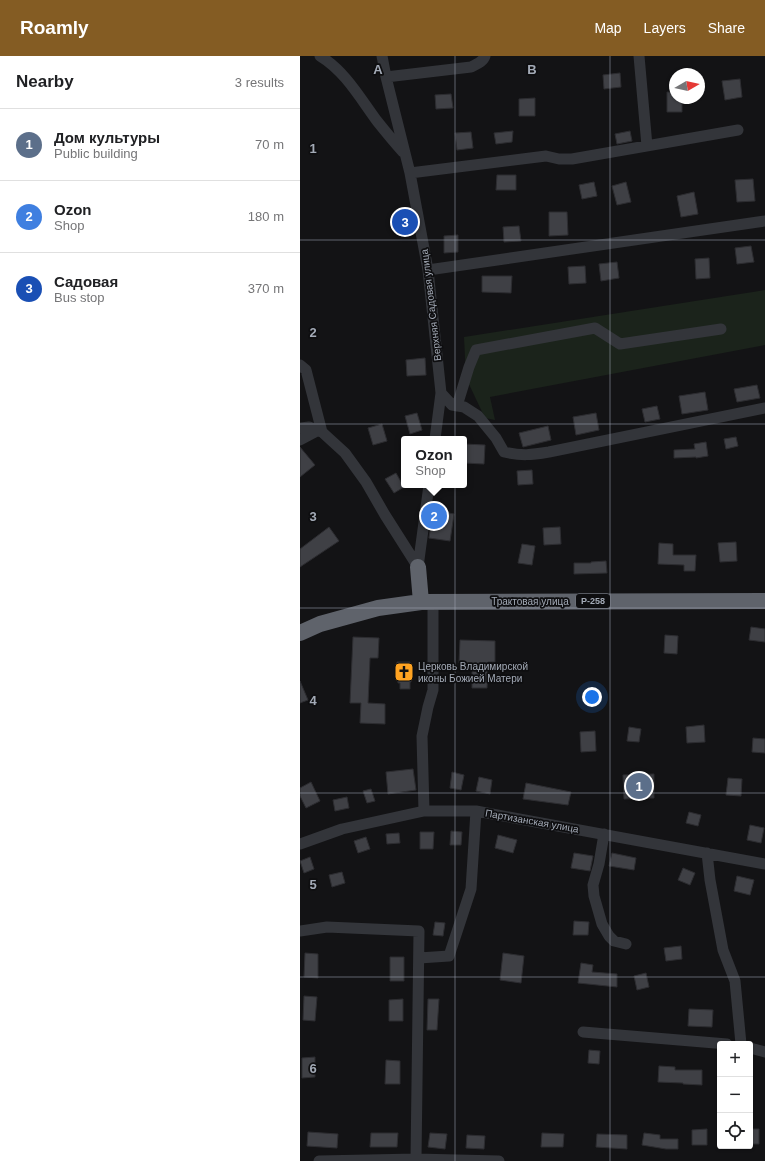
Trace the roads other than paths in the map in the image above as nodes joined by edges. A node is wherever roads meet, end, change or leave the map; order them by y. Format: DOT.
graph roads {
  1 [pos="320,56"];
  2 [pos="382,56"];
  3 [pos="485,56"];
  4 [pos="639,56"];
  5 [pos="386,77"];
  6 [pos="738,130"];
  7 [pos="647,146"];
  8 [pos="405,154"];
  9 [pos="410,173"];
  10 [pos="765,221"];
  11 [pos="428,270"];
  12 [pos="721,329"];
  13 [pos="300,365"];
  14 [pos="440,393"];
  15 [pos="457,406"];
  16 [pos="765,408"];
  17 [pos="300,428"];
  18 [pos="320,431"];
  19 [pos="435,436"];
  20 [pos="300,440"];
  21 [pos="429,488"];
  22 [pos="418,568"];
  23 [pos="765,601"];
  24 [pos="427,602"];
  25 [pos="300,633"];
  26 [pos="424,810"];
  27 [pos="476,811"];
  28 [pos="604,834"];
  29 [pos="300,844"];
  30 [pos="707,853"];
  31 [pos="765,864"];
  32 [pos="300,931"];
  33 [pos="626,944"];
  34 [pos="419,958"];
  35 [pos="583,1032"];
  36 [pos="741,1041"];
  37 [pos="717,1043"];
  38 [pos="753,1049"];
  39 [pos="765,1052"];
  40 [pos="416,1159"];
  41 [pos="319,1161"];
  42 [pos="499,1161"];
  1 -- 8 [label="street"];
  2 -- 5 [label="street, Верхняя Садовая улица"];
  3 -- 5 [label="street"];
  4 -- 7 [label="street"];
  5 -- 8 [label="street, Верхняя Садовая улица"];
  6 -- 7 [label="street"];
  7 -- 9 [label="street"];
  8 -- 9 [label="street, Верхняя Садовая улица"];
  9 -- 11 [label="street, Верхняя Садовая улица"];
  10 -- 11 [label="street"];
  11 -- 14 [label="street, Верхняя Садовая улица"];
  12 -- 15 [label="street"];
  13 -- 18 [label="street"];
  14 -- 15 [label="street"];
  14 -- 19 [label="street, Верхняя Садовая улица"];
  15 -- 16 [label="street"];
  17 -- 18 [label="street"];
  18 -- 20 [label="street"];
  18 -- 22 [label="street"];
  21 -- 22 [label="street"];
  22 -- 24 [label="highway"];
  23 -- 24 [label="highway, Трактовая улица / Р-258"];
  24 -- 25 [label="highway, Трактовая улица / Р-258"];
  24 -- 26 [label="street"];
  26 -- 27 [label="street, Партизанская улица"];
  26 -- 29 [label="street, Партизанская улица"];
  27 -- 28 [label="street, Партизанская улица"];
  27 -- 34 [label="street"];
  28 -- 30 [label="street, Партизанская улица"];
  28 -- 33 [label="street"];
  30 -- 31 [label="street, Партизанская улица"];
  30 -- 36 [label="street"];
  32 -- 34 [label="street"];
  34 -- 40 [label="street"];
  35 -- 37 [label="street"];
  38 -- 39 [label="street"];
  40 -- 41 [label="street"];
  40 -- 42 [label="street"];
}
